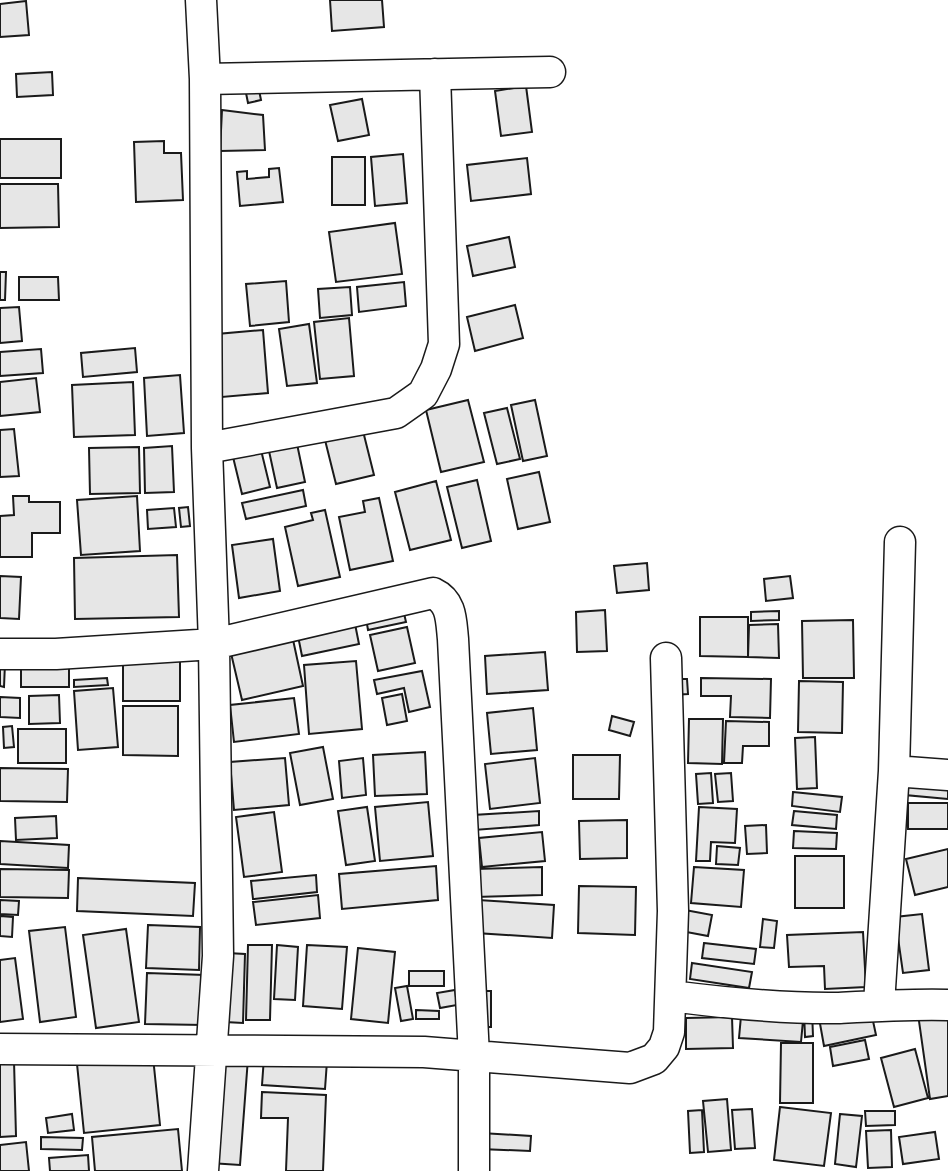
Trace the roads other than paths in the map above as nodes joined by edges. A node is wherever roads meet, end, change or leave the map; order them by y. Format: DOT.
graph roads {
  1 [pos="201,0"];
  2 [pos="550,72"];
  3 [pos="435,74"];
  4 [pos="205,79"];
  5 [pos="207,448"];
  6 [pos="900,542"];
  7 [pos="214,644"];
  8 [pos="0,654"];
  9 [pos="666,659"];
  10 [pos="894,771"];
  11 [pos="948,775"];
  12 [pos="671,996"];
  13 [pos="879,1004"];
  14 [pos="948,1005"];
  15 [pos="0,1049"];
  16 [pos="210,1050"];
  17 [pos="474,1056"];
  18 [pos="203,1171"];
  19 [pos="474,1171"];
  1 -- 4 [label="street"];
  2 -- 3 [label="street"];
  3 -- 4 [label="street"];
  3 -- 5 [label="street"];
  4 -- 5 [label="street"];
  5 -- 7 [label="street"];
  6 -- 10 [label="street"];
  7 -- 8 [label="street"];
  7 -- 16 [label="street"];
  7 -- 17 [label="street"];
  9 -- 12 [label="street"];
  10 -- 11 [label="street"];
  10 -- 13 [label="street"];
  12 -- 13 [label="street"];
  12 -- 17 [label="street"];
  13 -- 14 [label="street"];
  15 -- 16 [label="street"];
  16 -- 17 [label="street"];
  16 -- 18 [label="street"];
  17 -- 19 [label="street"];
}
